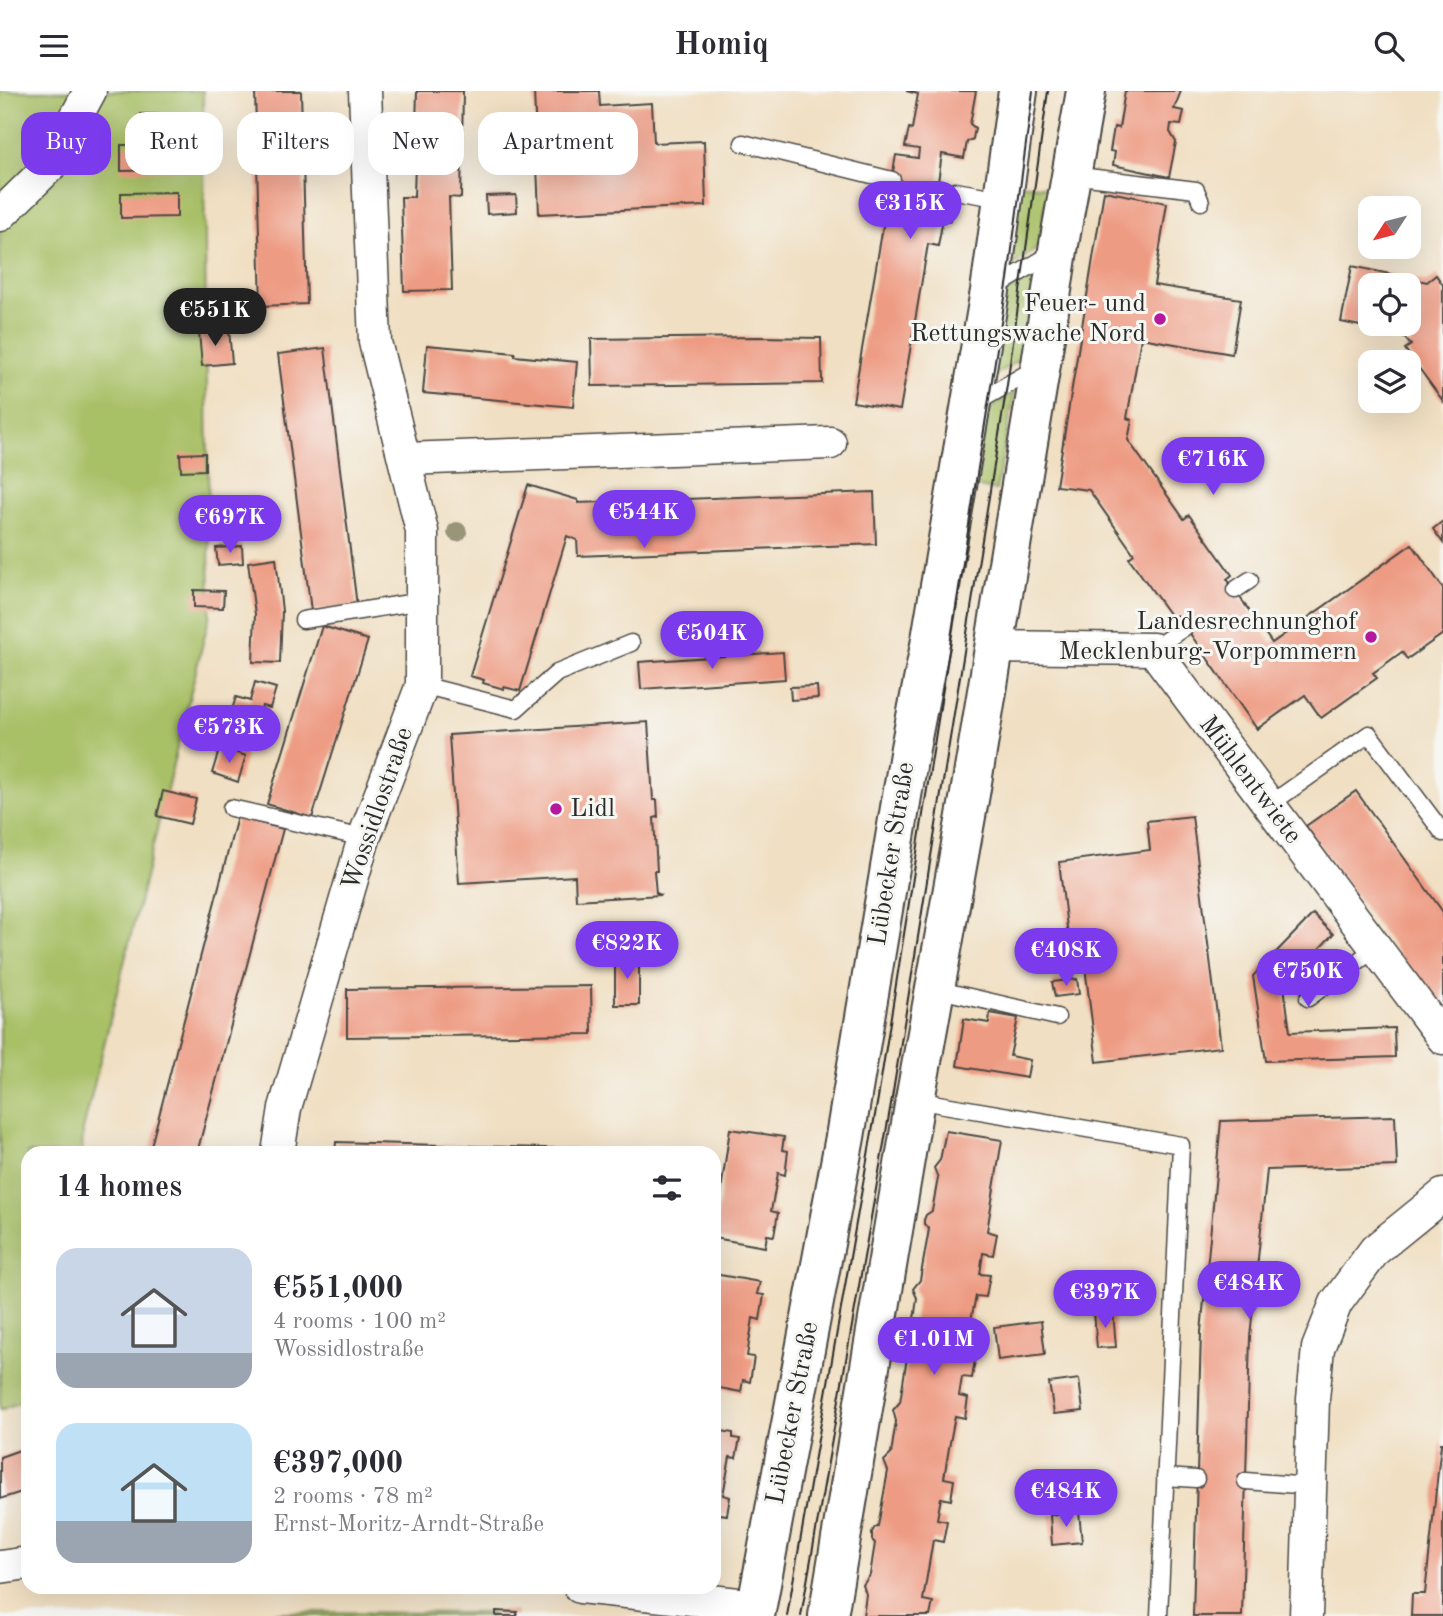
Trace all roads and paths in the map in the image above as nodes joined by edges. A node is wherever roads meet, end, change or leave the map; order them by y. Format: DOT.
graph roads {
  1 [pos="90,91"];
  2 [pos="365,91"];
  3 [pos="1018,91"];
  4 [pos="1086,91"];
  5 [pos="743,143"];
  6 [pos="1071,175"];
  7 [pos="892,180"];
  8 [pos="955,191"];
  9 [pos="1003,199"];
  10 [pos="1201,202"];
  11 [pos="0,215"];
  12 [pos="1058,250"];
  13 [pos="990,291"];
  14 [pos="1041,365"];
  15 [pos="970,407"];
  16 [pos="830,443"];
  17 [pos="406,459"];
  18 [pos="1250,580"];
  19 [pos="1235,590"];
  20 [pos="422,601"];
  21 [pos="303,620"];
  22 [pos="1185,627"];
  23 [pos="631,643"];
  24 [pos="994,647"];
  25 [pos="1153,649"];
  26 [pos="422,685"];
  27 [pos="1269,805"];
  28 [pos="231,808"];
  29 [pos="1443,833"];
  30 [pos="364,838"];
  31 [pos="1376,949"];
  32 [pos="935,989"];
  33 [pos="1308,998"];
  34 [pos="1057,1017"];
  35 [pos="1443,1038"];
  36 [pos="915,1100"];
  37 [pos="279,1146"];
  38 [pos="1443,1195"];
  39 [pos="1166,1477"];
  40 [pos="1196,1479"];
  41 [pos="1246,1481"];
  42 [pos="1310,1486"];
  43 [pos="21,1564"];
  44 [pos="0,1567"];
  45 [pos="631,1594"];
  46 [pos="756,1611"];
  47 [pos="828,1616"];
  48 [pos="1159,1616"];
  49 [pos="1306,1616"];
  1 -- 11 [label="street"];
  2 -- 17 [label="street, Wossidlostraße"];
  3 -- 9 [label="street, Lübecker Straße"];
  4 -- 6 [label="street"];
  5 -- 7 [label="lane"];
  6 -- 10 [label="lane"];
  6 -- 12 [label="street"];
  8 -- 9 [label="lane"];
  9 -- 13 [label="street, Lübecker Straße"];
  12 -- 13 [label="lane"];
  12 -- 14 [label="street"];
  13 -- 15 [label="street, Lübecker Straße"];
  14 -- 15 [label="lane"];
  14 -- 24 [label="street"];
  15 -- 46 [label="street, Lübecker Straße"];
  16 -- 17 [label="street"];
  17 -- 20 [label="street, Wossidlostraße"];
  18 -- 19 [label="lane"];
  20 -- 21 [label="lane"];
  20 -- 26 [label="street, Wossidlostraße"];
  22 -- 25 [label="lane"];
  23 -- 26 [label="lane"];
  24 -- 25 [label="street"];
  24 -- 32 [label="street"];
  25 -- 27 [label="street, Mühlentwiete"];
  26 -- 30 [label="street, Wossidlostraße"];
  27 -- 29 [label="lane"];
  27 -- 31 [label="street, Mühlentwiete"];
  28 -- 30 [label="lane"];
  30 -- 37 [label="street, Wossidlostraße"];
  31 -- 33 [label="lane"];
  31 -- 35 [label="street, Mühlentwiete"];
  32 -- 34 [label="lane"];
  32 -- 36 [label="street"];
  36 -- 39 [label="lane"];
  36 -- 47 [label="street"];
  38 -- 42 [label="street"];
  39 -- 40 [label="lane"];
  39 -- 48 [label="lane"];
  41 -- 42 [label="lane"];
  42 -- 49 [label="street"];
  43 -- 44 [label="street"];
  45 -- 46 [label="street"];
}
